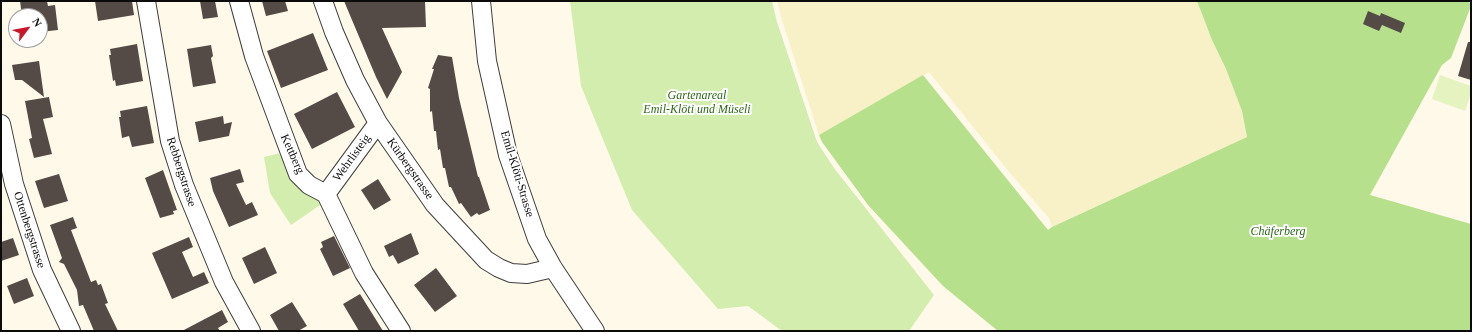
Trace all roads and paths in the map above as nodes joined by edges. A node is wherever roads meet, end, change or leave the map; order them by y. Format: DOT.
graph roads {
  1 [pos="146,1"];
  2 [pos="239,1"];
  3 [pos="323,1"];
  4 [pos="481,1"];
  5 [pos="378,123"];
  6 [pos="1,124"];
  7 [pos="326,194"];
  8 [pos="553,268"];
  9 [pos="71,331"];
  10 [pos="251,331"];
  11 [pos="401,331"];
  12 [pos="595,331"];
  1 -- 10 [label="street, Rebbergstrasse"];
  2 -- 7 [label="street, Kettberg"];
  3 -- 5 [label="street, Kürbergstrasse"];
  4 -- 8 [label="street, Emil-Klöti-Strasse"];
  5 -- 7 [label="street, Wehrlisteig"];
  5 -- 8 [label="street, Kürbergstrasse"];
  6 -- 9 [label="street, Ottenbergstrasse"];
  7 -- 11 [label="street"];
  8 -- 12 [label="street, Emil-Klöti-Strasse"];
}
